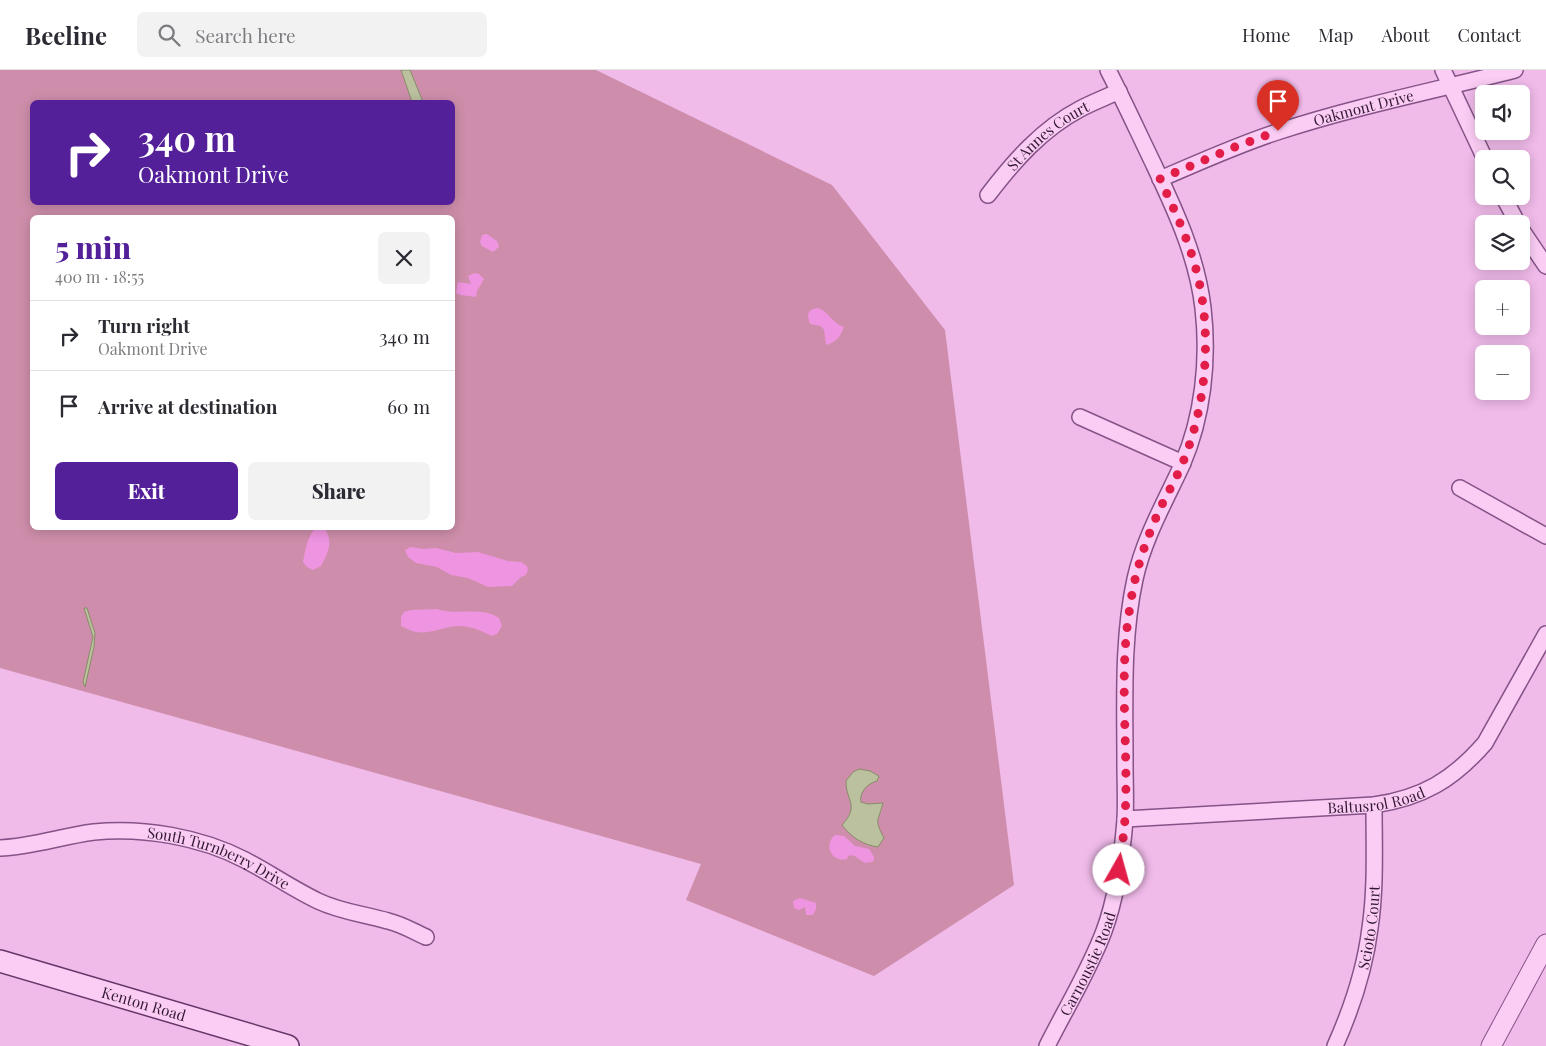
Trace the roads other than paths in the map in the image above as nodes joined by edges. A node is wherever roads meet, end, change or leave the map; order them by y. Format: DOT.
graph roads {
  1 [pos="1108,70"];
  2 [pos="1443,70"];
  3 [pos="1515,70"];
  4 [pos="1450,86"];
  5 [pos="1119,92"];
  6 [pos="1480,150"];
  7 [pos="1160,179"];
  8 [pos="988,195"];
  9 [pos="1530,242"];
  10 [pos="1546,266"];
  11 [pos="1080,417"];
  12 [pos="1183,463"];
  13 [pos="1460,488"];
  14 [pos="1546,536"];
  15 [pos="1546,634"];
  16 [pos="1374,805"];
  17 [pos="1125,819"];
  18 [pos="0,848"];
  19 [pos="426,937"];
  20 [pos="1546,944"];
  21 [pos="0,962"];
  22 [pos="288,1046"];
  23 [pos="1047,1046"];
  24 [pos="1335,1046"];
  25 [pos="1491,1046"];
  1 -- 5 [label="street, Carnoustie Road"];
  2 -- 4 [label="street"];
  3 -- 4 [label="street, Oakmont Drive"];
  4 -- 6 [label="street"];
  4 -- 7 [label="street, Oakmont Drive"];
  5 -- 7 [label="street, Carnoustie Road"];
  5 -- 8 [label="street, St Annes Court"];
  7 -- 12 [label="street, Carnoustie Road"];
  9 -- 10 [label="street"];
  11 -- 12 [label="street"];
  12 -- 17 [label="street, Carnoustie Road"];
  13 -- 14 [label="street"];
  15 -- 16 [label="street, Baltusrol Road"];
  16 -- 17 [label="street, Baltusrol Road"];
  16 -- 24 [label="street, Scioto Court"];
  17 -- 23 [label="street, Carnoustie Road"];
  18 -- 19 [label="street, South Turnberry Drive"];
  20 -- 25 [label="street"];
  21 -- 22 [label="main road, Kenton Road"];
}
